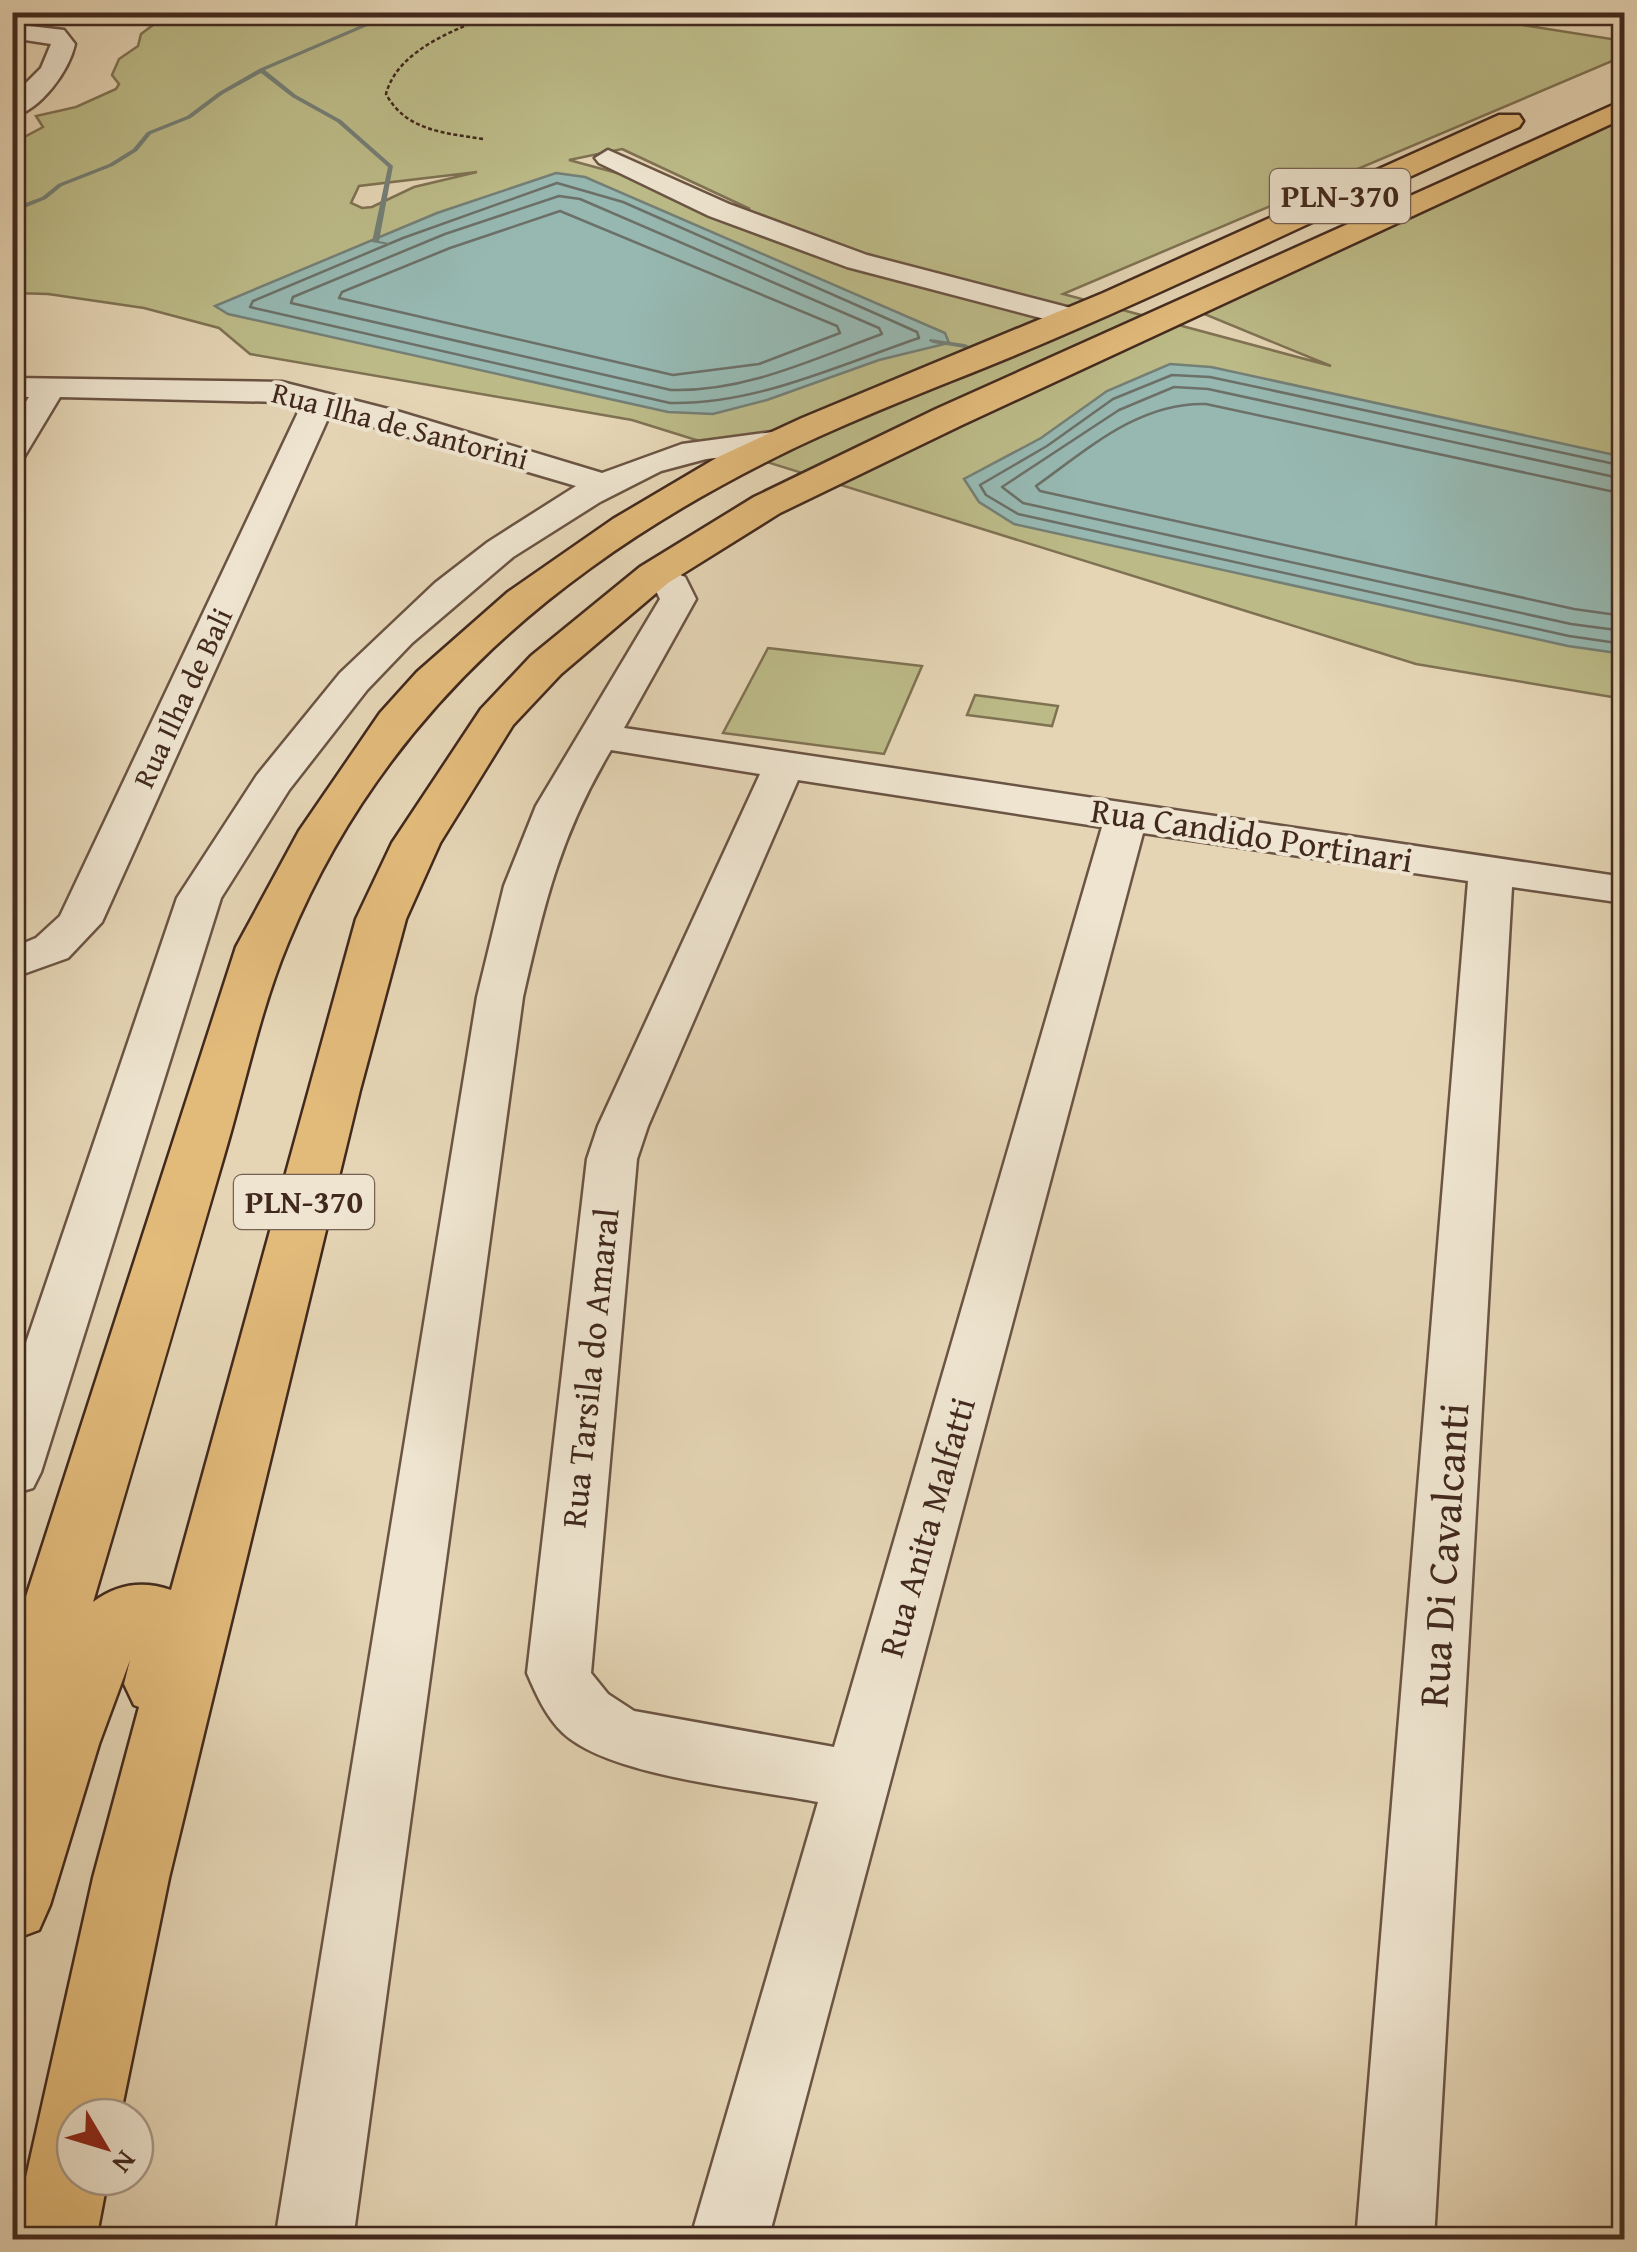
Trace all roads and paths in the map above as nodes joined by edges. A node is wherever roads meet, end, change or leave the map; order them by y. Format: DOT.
graph roads {
  1 [pos="33,12"];
  2 [pos="501,12"];
  3 [pos="12,22"];
  4 [pos="12,31"];
  5 [pos="1538,108"];
  6 [pos="1624,108"];
  7 [pos="12,110"];
  8 [pos="483,139"];
  9 [pos="608,158"];
  10 [pos="1075,318"];
  11 [pos="12,387"];
  12 [pos="51,387"];
  13 [pos="320,400"];
  14 [pos="780,441"];
  15 [pos="12,450"];
  16 [pos="604,484"];
  17 [pos="654,575"];
  18 [pos="592,748"];
  19 [pos="779,777"];
  20 [pos="1127,815"];
  21 [pos="1491,871"];
  22 [pos="1624,890"];
  23 [pos="12,964"];
  24 [pos="12,1472"];
  25 [pos="12,1754"];
  26 [pos="856,1780"];
  27 [pos="131,1878"];
  28 [pos="12,1905"];
  29 [pos="84,2097"];
  30 [pos="62,2197"];
  31 [pos="53,2240"];
  32 [pos="314,2240"];
  33 [pos="729,2240"];
  34 [pos="1396,2240"];
  1 -- 3 [label="street"];
  2 -- 8 [label="path"];
  4 -- 7 [label="street"];
  5 -- 10 [label="main road, PLN-370"];
  6 -- 17 [label="main road, PLN-370"];
  9 -- 10 [label="street"];
  10 -- 14 [label="main road, PLN-370"];
  11 -- 12 [label="street, Rua Ilha de Santorini"];
  12 -- 13 [label="street, Rua Ilha de Santorini"];
  12 -- 15 [label="street"];
  13 -- 16 [label="street, Rua Ilha de Santorini"];
  13 -- 23 [label="street, Rua Ilha de Bali"];
  14 -- 16 [label="street"];
  14 -- 25 [label="main road, PLN-370"];
  16 -- 24 [label="street"];
  17 -- 18 [label="street"];
  17 -- 27 [label="main road, PLN-370"];
  18 -- 19 [label="street, Rua Candido Portinari"];
  18 -- 32 [label="street"];
  19 -- 20 [label="street, Rua Candido Portinari"];
  19 -- 26 [label="street, Rua Tarsila do Amaral"];
  20 -- 21 [label="street, Rua Candido Portinari"];
  20 -- 26 [label="street, Rua Anita Malfatti"];
  21 -- 22 [label="street, Rua Candido Portinari"];
  21 -- 34 [label="street, Rua Di Cavalcanti"];
  26 -- 33 [label="street, Rua Anita Malfatti"];
  27 -- 28 [label="main road"];
  27 -- 29 [label="main road, PLN-370"];
  30 -- 31 [label="main road"];
}
